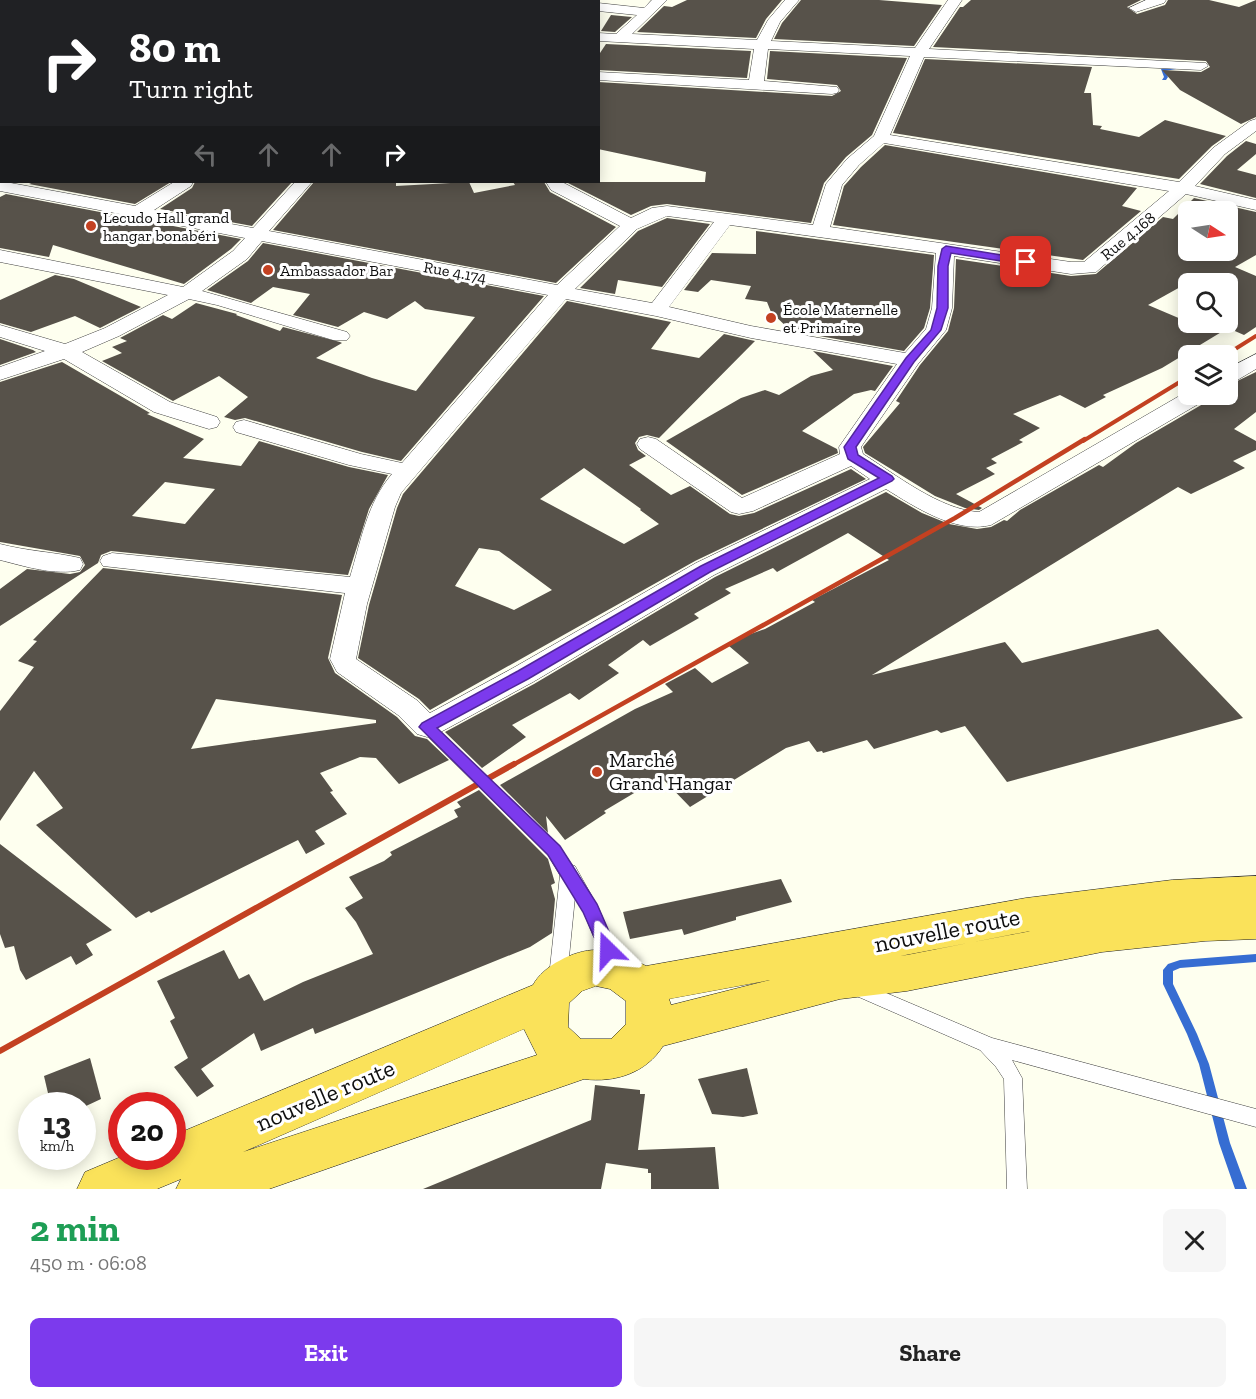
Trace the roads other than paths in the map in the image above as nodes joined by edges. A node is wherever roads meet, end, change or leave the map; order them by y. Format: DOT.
graph roads {
  1 [pos="660,0"];
  2 [pos="792,0"];
  3 [pos="955,0"];
  4 [pos="1159,0"];
  5 [pos="600,7"];
  6 [pos="1136,8"];
  7 [pos="647,12"];
  8 [pos="600,37"];
  9 [pos="621,37"];
  10 [pos="760,45"];
  11 [pos="918,54"];
  12 [pos="1201,66"];
  13 [pos="600,75"];
  14 [pos="753,85"];
  15 [pos="832,90"];
  16 [pos="1256,124"];
  17 [pos="881,138"];
  18 [pos="183,183"];
  19 [pos="303,183"];
  20 [pos="555,183"];
  21 [pos="0,186"];
  22 [pos="33,186"];
  23 [pos="1183,188"];
  24 [pos="1256,205"];
  25 [pos="137,213"];
  26 [pos="726,218"];
  27 [pos="631,225"];
  28 [pos="820,231"];
  29 [pos="255,236"];
  30 [pos="946,249"];
  31 [pos="0,256"];
  32 [pos="561,292"];
  33 [pos="185,294"];
  34 [pos="657,310"];
  35 [pos="0,331"];
  36 [pos="340,336"];
  37 [pos="66,351"];
  38 [pos="910,360"];
  39 [pos="1256,360"];
  40 [pos="1238,371"];
  41 [pos="0,374"];
  42 [pos="1180,405"];
  43 [pos="209,422"];
  44 [pos="244,427"];
  45 [pos="648,444"];
  46 [pos="852,457"];
  47 [pos="408,471"];
  48 [pos="888,479"];
  49 [pos="0,552"];
  50 [pos="112,561"];
  51 [pos="71,564"];
  52 [pos="360,584"];
  53 [pos="427,727"];
  54 [pos="569,872"];
  55 [pos="1256,892"];
  56 [pos="1256,922"];
  57 [pos="628,978"];
  58 [pos="840,981"];
  59 [pos="552,991"];
  60 [pos="648,1030"];
  61 [pos="987,1044"];
  62 [pos="582,1060"];
  63 [pos="1256,1118"];
  64 [pos="102,1189"];
  65 [pos="201,1189"];
  66 [pos="1017,1189"];
  1 -- 7 [label="street"];
  2 -- 10 [label="street"];
  3 -- 11 [label="street"];
  4 -- 6 [label="street"];
  5 -- 7 [label="street"];
  7 -- 9 [label="street"];
  8 -- 9 [label="street"];
  9 -- 10 [label="street"];
  10 -- 11 [label="street"];
  10 -- 14 [label="street"];
  11 -- 12 [label="street"];
  11 -- 17 [label="street"];
  13 -- 14 [label="street"];
  14 -- 15 [label="street"];
  16 -- 23 [label="street"];
  17 -- 23 [label="street, Rue 4.168"];
  17 -- 28 [label="street"];
  18 -- 25 [label="street"];
  19 -- 29 [label="street"];
  20 -- 27 [label="street"];
  21 -- 22 [label="street, Rue 4.174"];
  22 -- 25 [label="street, Rue 4.174"];
  23 -- 24 [label="street"];
  23 -- 30 [label="street, Rue 4.168"];
  25 -- 29 [label="street, Rue 4.174"];
  26 -- 27 [label="street, Rue 4.168"];
  26 -- 28 [label="street, Rue 4.168"];
  26 -- 34 [label="street"];
  27 -- 32 [label="street, Rue 4.168"];
  28 -- 30 [label="street, Rue 4.168"];
  29 -- 32 [label="street, Rue 4.174"];
  29 -- 33 [label="street"];
  30 -- 38 [label="street"];
  31 -- 33 [label="street"];
  32 -- 34 [label="street, Rue 4.174"];
  32 -- 47 [label="street, Rue 4.168"];
  33 -- 36 [label="street"];
  33 -- 37 [label="street"];
  34 -- 38 [label="street, Rue 4.174"];
  35 -- 37 [label="street"];
  37 -- 41 [label="street"];
  37 -- 43 [label="street"];
  38 -- 46 [label="street"];
  39 -- 40 [label="street"];
  42 -- 48 [label="street"];
  44 -- 47 [label="street"];
  45 -- 46 [label="street"];
  46 -- 48 [label="street"];
  47 -- 52 [label="street, Rue 4.168"];
  48 -- 53 [label="street"];
  49 -- 51 [label="street"];
  50 -- 52 [label="street"];
  52 -- 53 [label="street, Rue 4.168"];
  53 -- 54 [label="lane"];
  54 -- 57 [label="lane"];
  54 -- 59 [label="lane"];
  55 -- 57 [label="highway, nouvelle route"];
  56 -- 58 [label="highway, nouvelle route"];
  57 -- 59 [label="highway"];
  57 -- 60 [label="highway"];
  58 -- 60 [label="highway, nouvelle route"];
  58 -- 61 [label="lane"];
  59 -- 62 [label="highway"];
  59 -- 64 [label="highway, nouvelle route"];
  60 -- 62 [label="highway"];
  61 -- 63 [label="lane"];
  61 -- 66 [label="lane"];
  62 -- 65 [label="highway"];
}
